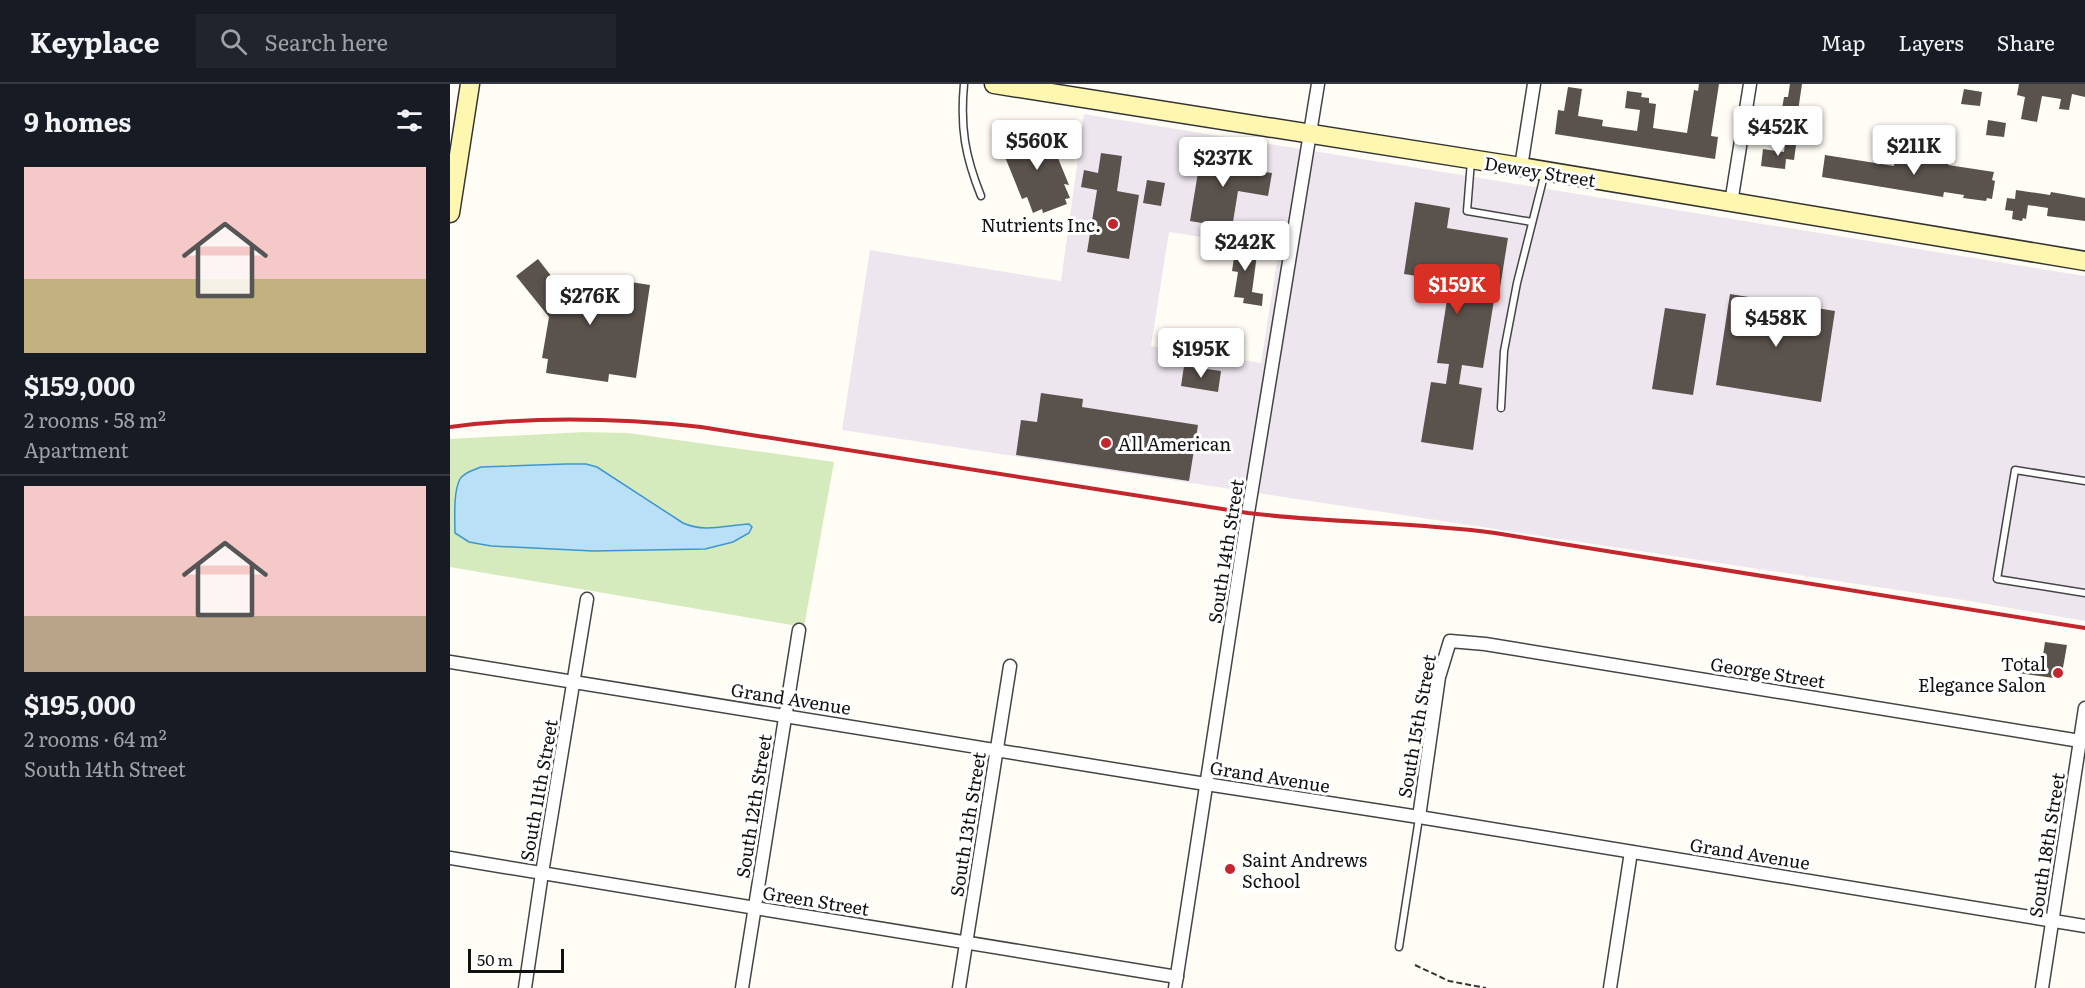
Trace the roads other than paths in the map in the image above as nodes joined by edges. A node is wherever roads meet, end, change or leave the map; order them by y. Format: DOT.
graph roads {
  1 [pos="470,84"];
  2 [pos="964,84"];
  3 [pos="994,84"];
  4 [pos="1318,84"];
  5 [pos="1534,84"];
  6 [pos="1750,84"];
  7 [pos="1310,134"];
  8 [pos="1471,159"];
  9 [pos="1521,167"];
  10 [pos="1545,171"];
  11 [pos="981,196"];
  12 [pos="1731,203"];
  13 [pos="450,213"];
  14 [pos="1532,222"];
  15 [pos="2085,261"];
  16 [pos="1501,408"];
  17 [pos="2085,481"];
  18 [pos="2085,593"];
  19 [pos="587,599"];
  20 [pos="799,630"];
  21 [pos="1450,641"];
  22 [pos="450,662"];
  23 [pos="1010,666"];
  24 [pos="574,682"];
  25 [pos="2085,708"];
  26 [pos="785,715"];
  27 [pos="2082,742"];
  28 [pos="998,751"];
  29 [pos="1208,784"];
  30 [pos="1419,817"];
  31 [pos="1631,852"];
  32 [pos="450,858"];
  33 [pos="542,873"];
  34 [pos="755,909"];
  35 [pos="2053,921"];
  36 [pos="2085,927"];
  37 [pos="966,941"];
  38 [pos="1400,948"];
  39 [pos="1176,982"];
  40 [pos="525,988"];
  41 [pos="742,988"];
  42 [pos="959,988"];
  43 [pos="1610,988"];
  44 [pos="2042,988"];
  1 -- 13 [label="street"];
  2 -- 11 [label="lane"];
  3 -- 7 [label="street, Dewey Street"];
  4 -- 7 [label="street, South 14th Street"];
  5 -- 9 [label="street"];
  6 -- 12 [label="street"];
  7 -- 8 [label="street, Dewey Street"];
  7 -- 29 [label="street, South 14th Street"];
  8 -- 9 [label="street, Dewey Street"];
  8 -- 14 [label="lane"];
  9 -- 10 [label="street, Dewey Street"];
  10 -- 12 [label="street, Dewey Street"];
  10 -- 14 [label="lane"];
  12 -- 15 [label="street, Dewey Street"];
  14 -- 16 [label="lane"];
  17 -- 18 [label="lane"];
  19 -- 24 [label="street, South 11th Street"];
  20 -- 26 [label="street, South 12th Street"];
  21 -- 27 [label="street, George Street"];
  21 -- 30 [label="street, South 15th Street"];
  22 -- 24 [label="street, Grand Avenue"];
  23 -- 28 [label="street, South 13th Street"];
  24 -- 26 [label="street, Grand Avenue"];
  24 -- 33 [label="street, South 11th Street"];
  25 -- 27 [label="street, South 18th Street"];
  26 -- 28 [label="street, Grand Avenue"];
  26 -- 34 [label="street, South 12th Street"];
  27 -- 35 [label="street, South 18th Street"];
  28 -- 29 [label="street, Grand Avenue"];
  28 -- 37 [label="street, South 13th Street"];
  29 -- 30 [label="street, Grand Avenue"];
  29 -- 39 [label="street, South 14th Street"];
  30 -- 31 [label="street, Grand Avenue"];
  30 -- 38 [label="lane"];
  31 -- 35 [label="street, Grand Avenue"];
  31 -- 43 [label="street"];
  32 -- 33 [label="street, Green Street"];
  33 -- 34 [label="street, Green Street"];
  33 -- 40 [label="street, South 11th Street"];
  34 -- 37 [label="street, Green Street"];
  34 -- 41 [label="street, South 12th Street"];
  35 -- 36 [label="street, Grand Avenue"];
  35 -- 44 [label="street, South 18th Street"];
  37 -- 39 [label="street, Green Street"];
  37 -- 42 [label="street, South 13th Street"];
}
